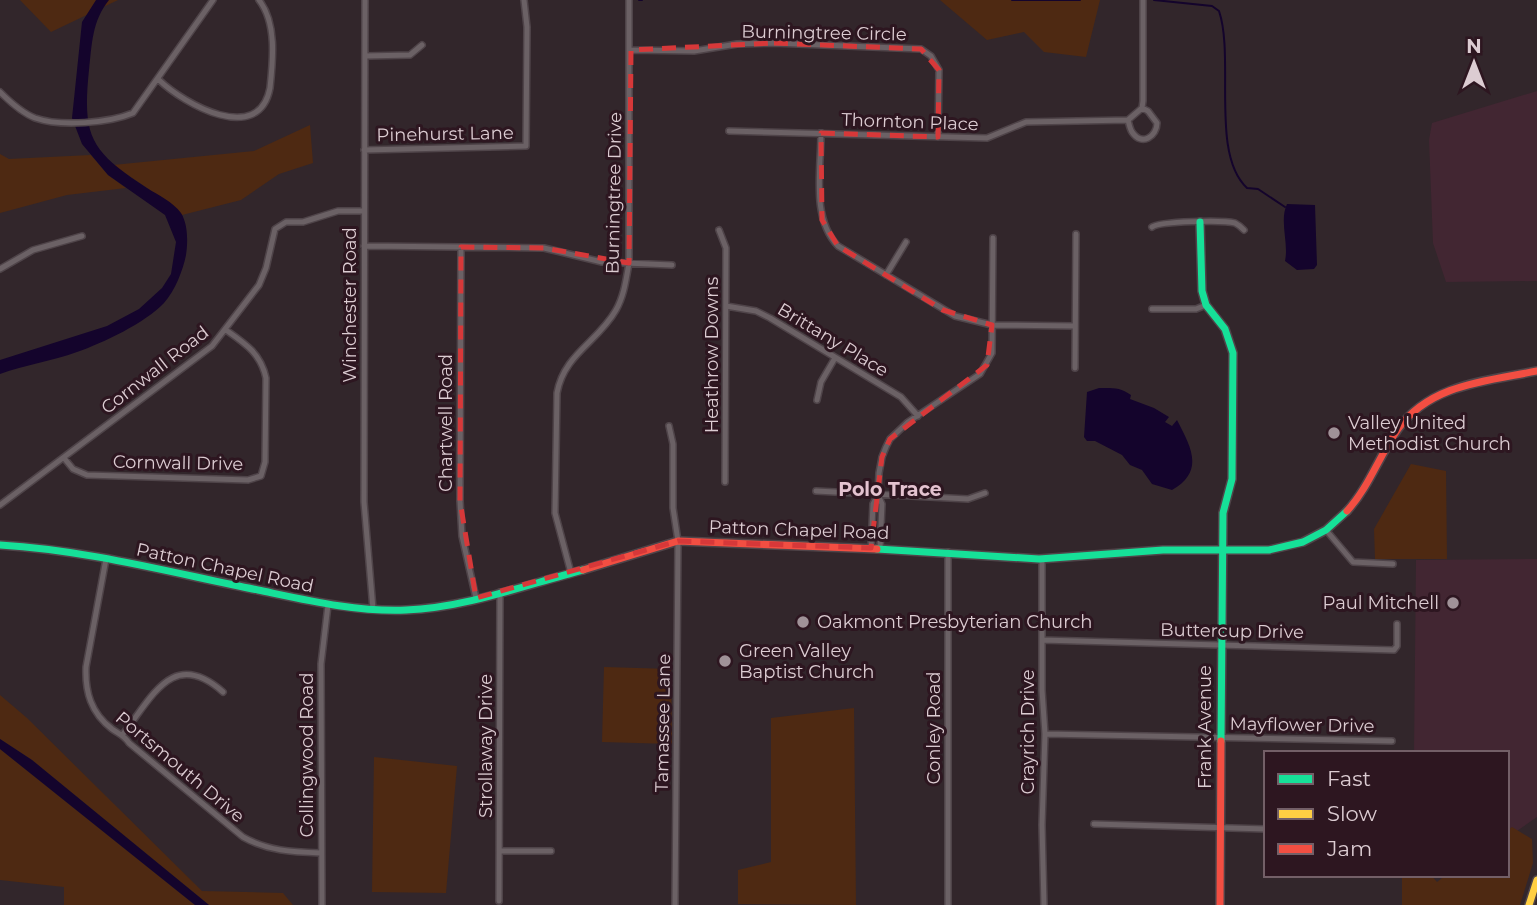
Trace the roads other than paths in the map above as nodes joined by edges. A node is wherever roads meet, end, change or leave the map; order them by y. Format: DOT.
graph roads {
  1 [pos="213,0"];
  2 [pos="259,0"];
  3 [pos="365,0"];
  4 [pos="524,0"];
  5 [pos="629,0"];
  6 [pos="1143,0"];
  7 [pos="422,45"];
  8 [pos="631,50"];
  9 [pos="365,55"];
  10 [pos="159,80"];
  11 [pos="0,92"];
  12 [pos="1142,108"];
  13 [pos="1128,120"];
  14 [pos="729,131"];
  15 [pos="821,134"];
  16 [pos="939,137"];
  17 [pos="364,150"];
  18 [pos="364,211"];
  19 [pos="1200,222"];
  20 [pos="1152,227"];
  21 [pos="719,230"];
  22 [pos="1244,230"];
  23 [pos="1076,233"];
  24 [pos="82,236"];
  25 [pos="993,238"];
  26 [pos="906,242"];
  27 [pos="364,246"];
  28 [pos="461,247"];
  29 [pos="628,263"];
  30 [pos="672,265"];
  31 [pos="0,269"];
  32 [pos="886,275"];
  33 [pos="1206,305"];
  34 [pos="726,306"];
  35 [pos="1152,309"];
  36 [pos="992,325"];
  37 [pos="1075,326"];
  38 [pos="226,330"];
  39 [pos="835,358"];
  40 [pos="1075,368"];
  41 [pos="1537,371"];
  42 [pos="817,400"];
  43 [pos="918,416"];
  44 [pos="669,426"];
  45 [pos="64,458"];
  46 [pos="725,482"];
  47 [pos="817,491"];
  48 [pos="985,493"];
  49 [pos="878,495"];
  50 [pos="0,505"];
  51 [pos="1326,530"];
  52 [pos="678,541"];
  53 [pos="0,545"];
  54 [pos="871,548"];
  55 [pos="880,548"];
  56 [pos="1222,550"];
  57 [pos="948,552"];
  58 [pos="106,559"];
  59 [pos="1042,559"];
  60 [pos="1393,564"];
  61 [pos="571,573"];
  62 [pos="500,592"];
  63 [pos="476,598"];
  64 [pos="328,606"];
  65 [pos="373,610"];
  66 [pos="1397,624"];
  67 [pos="1042,640"];
  68 [pos="1221,645"];
  69 [pos="223,692"];
  70 [pos="123,734"];
  71 [pos="1045,734"];
  72 [pos="1221,738"];
  73 [pos="1392,741"];
  74 [pos="1094,824"];
  75 [pos="1220,828"];
  76 [pos="1264,829"];
  77 [pos="501,851"];
  78 [pos="551,851"];
  79 [pos="321,853"];
  80 [pos="1537,880"];
  81 [pos="499,901"];
  82 [pos="322,905"];
  83 [pos="675,905"];
  84 [pos="948,905"];
  85 [pos="1044,905"];
  86 [pos="1220,905"];
  87 [pos="1529,905"];
  1 -- 10 [label="street"];
  2 -- 10 [label="street"];
  3 -- 9 [label="street, Winchester Road"];
  4 -- 17 [label="street, Pinehurst Lane"];
  5 -- 8 [label="street, Burningtree Drive"];
  6 -- 12 [label="street"];
  7 -- 9 [label="street"];
  8 -- 16 [label="street, Burningtree Circle"];
  8 -- 29 [label="street, Burningtree Drive"];
  9 -- 17 [label="street, Winchester Road"];
  10 -- 11 [label="street"];
  12 -- 13 [label="street"];
  12 -- 13 [label="street"];
  13 -- 16 [label="street, Thornton Place"];
  14 -- 15 [label="street, Thornton Place"];
  15 -- 16 [label="street, Thornton Place"];
  15 -- 32 [label="street"];
  17 -- 18 [label="street, Winchester Road"];
  18 -- 27 [label="street, Winchester Road"];
  18 -- 38 [label="street, Cornwall Road"];
  19 -- 20 [label="street"];
  19 -- 22 [label="street"];
  19 -- 33 [label="main road"];
  21 -- 34 [label="street, Heathrow Downs"];
  23 -- 37 [label="street"];
  24 -- 31 [label="street"];
  25 -- 36 [label="street"];
  26 -- 32 [label="street"];
  27 -- 28 [label="street"];
  27 -- 65 [label="street, Winchester Road"];
  28 -- 29 [label="street"];
  28 -- 63 [label="street, Chartwell Road"];
  29 -- 30 [label="street"];
  29 -- 61 [label="street, Burningtree Drive"];
  32 -- 36 [label="street"];
  33 -- 35 [label="street"];
  33 -- 56 [label="main road, Frank Avenue"];
  34 -- 39 [label="street, Brittany Place"];
  34 -- 46 [label="street, Heathrow Downs"];
  36 -- 37 [label="street"];
  36 -- 43 [label="street"];
  37 -- 40 [label="street"];
  38 -- 45 [label="street, Cornwall Road"];
  38 -- 45 [label="street, Cornwall Drive"];
  39 -- 42 [label="street"];
  39 -- 43 [label="street, Brittany Place"];
  41 -- 51 [label="main road, Patton Chapel Road"];
  43 -- 49 [label="street"];
  44 -- 52 [label="street, Tamassee Lane"];
  45 -- 50 [label="street, Cornwall Road"];
  47 -- 49 [label="street"];
  48 -- 49 [label="street"];
  49 -- 54 [label="street"];
  49 -- 55 [label="street"];
  51 -- 56 [label="main road, Patton Chapel Road"];
  51 -- 60 [label="street"];
  52 -- 54 [label="main road, Patton Chapel Road"];
  52 -- 61 [label="main road, Patton Chapel Road"];
  52 -- 83 [label="street, Tamassee Lane"];
  53 -- 58 [label="main road, Patton Chapel Road"];
  54 -- 55 [label="main road, Patton Chapel Road"];
  55 -- 57 [label="main road, Patton Chapel Road"];
  56 -- 59 [label="main road, Patton Chapel Road"];
  56 -- 68 [label="main road, Frank Avenue"];
  57 -- 59 [label="main road, Patton Chapel Road"];
  57 -- 84 [label="street, Conley Road"];
  58 -- 64 [label="main road, Patton Chapel Road"];
  58 -- 70 [label="street, Portsmouth Drive"];
  59 -- 67 [label="street, Crayrich Drive"];
  61 -- 62 [label="main road, Patton Chapel Road"];
  62 -- 63 [label="main road, Patton Chapel Road"];
  62 -- 77 [label="street, Strollaway Drive"];
  63 -- 65 [label="main road, Patton Chapel Road"];
  64 -- 65 [label="main road, Patton Chapel Road"];
  64 -- 79 [label="street, Collingwood Road"];
  66 -- 68 [label="street, Buttercup Drive"];
  67 -- 68 [label="street, Buttercup Drive"];
  67 -- 71 [label="street, Crayrich Drive"];
  68 -- 72 [label="main road, Frank Avenue"];
  69 -- 70 [label="street"];
  70 -- 79 [label="street, Portsmouth Drive"];
  71 -- 72 [label="street, Mayflower Drive"];
  71 -- 85 [label="street, Crayrich Drive"];
  72 -- 73 [label="street, Mayflower Drive"];
  72 -- 75 [label="main road, Frank Avenue"];
  74 -- 75 [label="street"];
  75 -- 76 [label="street"];
  75 -- 86 [label="main road, Frank Avenue"];
  77 -- 78 [label="street"];
  77 -- 81 [label="street, Strollaway Drive"];
  79 -- 82 [label="street, Collingwood Road"];
  80 -- 87 [label="main road"];
}
